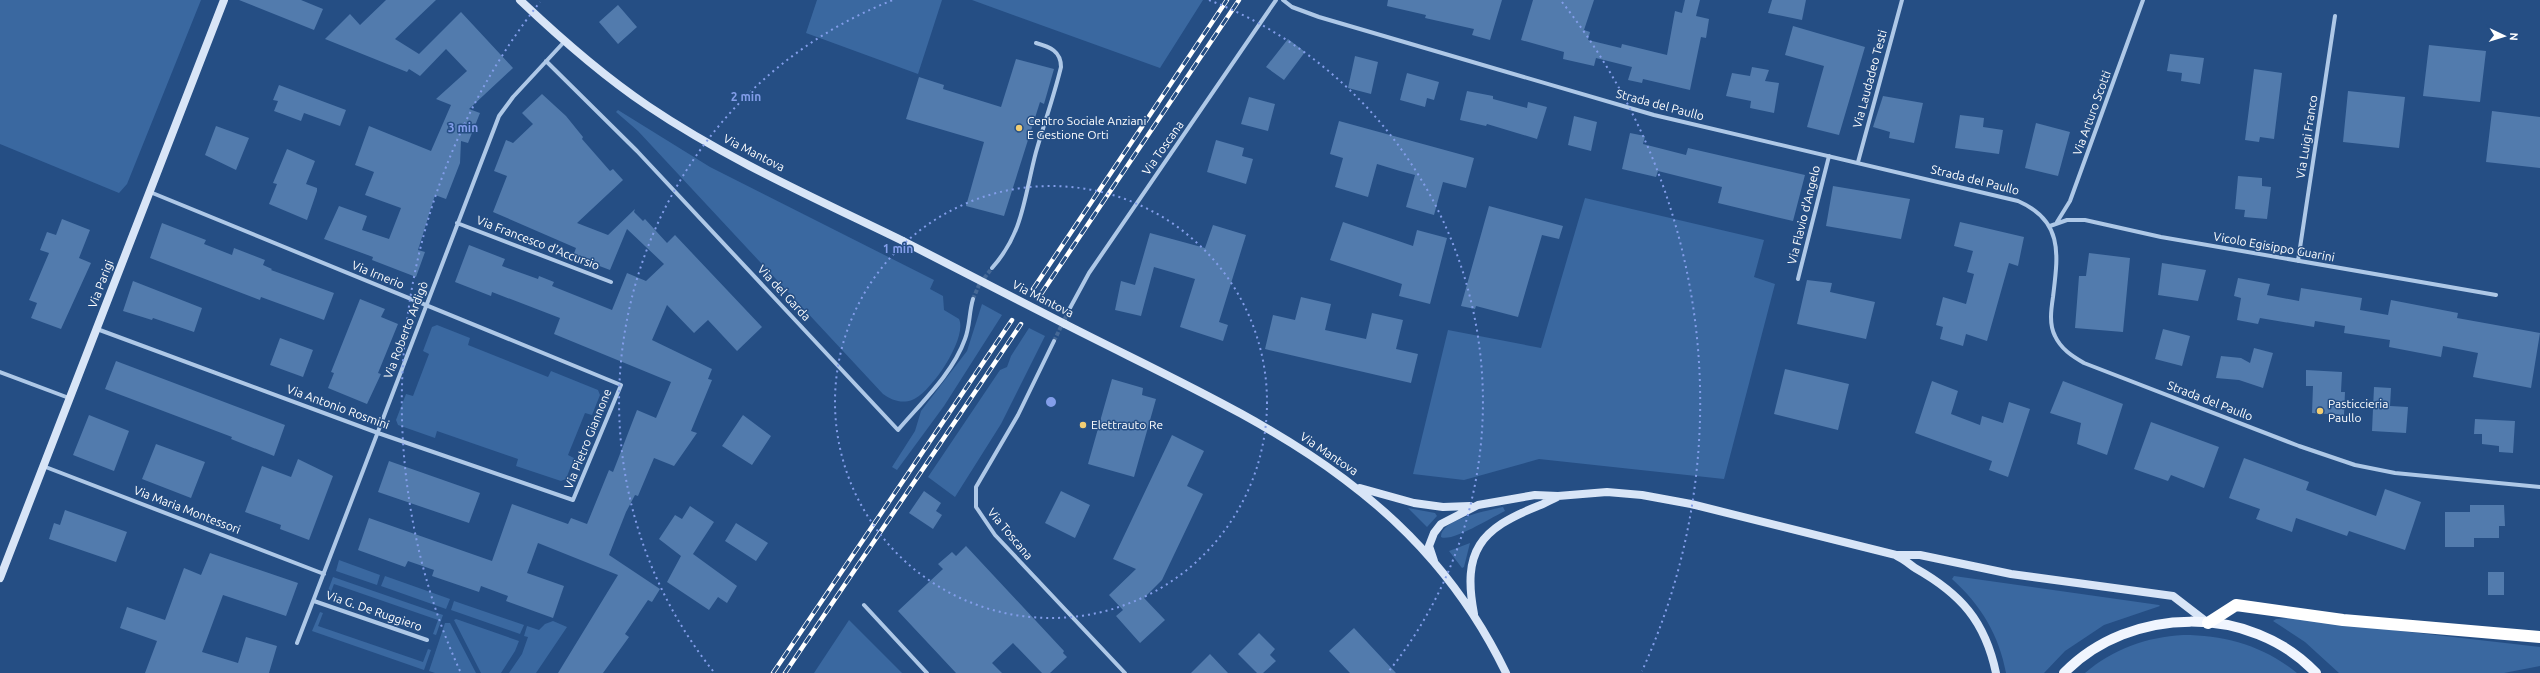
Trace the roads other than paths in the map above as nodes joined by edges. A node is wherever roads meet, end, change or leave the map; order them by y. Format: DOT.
graph roads {
  1 [pos="224,0"];
  2 [pos="520,0"];
  3 [pos="1276,0"];
  4 [pos="1283,0"];
  5 [pos="1902,0"];
  6 [pos="2143,0"];
  7 [pos="2335,16"];
  8 [pos="564,42"];
  9 [pos="1036,43"];
  10 [pos="546,62"];
  11 [pos="1829,156"];
  12 [pos="1858,162"];
  13 [pos="150,192"];
  14 [pos="458,223"];
  15 [pos="2050,226"];
  16 [pos="2298,261"];
  17 [pos="992,268"];
  18 [pos="1798,279"];
  19 [pos="611,282"];
  20 [pos="2496,295"];
  21 [pos="973,299"];
  22 [pos="426,306"];
  23 [pos="1070,308"];
  24 [pos="96,329"];
  25 [pos="1054,341"];
  26 [pos="0,372"];
  27 [pos="621,385"];
  28 [pos="69,398"];
  29 [pos="378,432"];
  30 [pos="42,466"];
  31 [pos="1352,484"];
  32 [pos="2540,487"];
  33 [pos="1561,496"];
  34 [pos="573,500"];
  35 [pos="1478,505"];
  36 [pos="1893,554"];
  37 [pos="1434,562"];
  38 [pos="324,574"];
  39 [pos="0,578"];
  40 [pos="314,601"];
  41 [pos="864,605"];
  42 [pos="1476,621"];
  43 [pos="2208,623"];
  44 [pos="2540,637"];
  45 [pos="427,640"];
  46 [pos="297,643"];
  47 [pos="927,673"];
  48 [pos="1125,673"];
  49 [pos="1506,673"];
  50 [pos="1996,673"];
  51 [pos="2064,673"];
  52 [pos="2316,673"];
  1 -- 13 [label="main road, Via Parigi"];
  2 -- 8 [label="main road, Via Mantova"];
  3 -- 23 [label="street, Via Toscana"];
  4 -- 11 [label="street, Strada del Paullo"];
  5 -- 12 [label="street, Via Laudadeo Testi"];
  6 -- 15 [label="street, Via Arturo Scotti"];
  7 -- 16 [label="street, Via Luigi Franco"];
  8 -- 10 [label="street, Via Roberto Ardigò"];
  8 -- 31 [label="main road, Via Mantova, bridge"];
  9 -- 17 [label="street"];
  10 -- 14 [label="street, Via Roberto Ardigò"];
  10 -- 21 [label="street, Via del Garda"];
  11 -- 12 [label="street, Strada del Paullo"];
  11 -- 18 [label="street, Via Flavio d'Angelo"];
  12 -- 15 [label="street, Strada del Paullo"];
  13 -- 22 [label="street, Via Irnerio"];
  13 -- 24 [label="main road, Via Parigi"];
  14 -- 19 [label="street, Via Francesco d'Accursio"];
  14 -- 22 [label="street, Via Roberto Ardigò"];
  15 -- 16 [label="street, Vicolo Egisippo Guarini"];
  15 -- 32 [label="street, Strada del Paullo"];
  16 -- 20 [label="street, Vicolo Egisippo Guarini"];
  22 -- 27 [label="street, Via Irnerio"];
  22 -- 29 [label="street, Via Roberto Ardigò"];
  24 -- 28 [label="main road, Via Parigi"];
  24 -- 29 [label="street, Via Antonio Rosmini"];
  25 -- 48 [label="street, Via Toscana"];
  26 -- 28 [label="street"];
  27 -- 34 [label="street, Via Pietro Giannone"];
  28 -- 30 [label="main road, Via Parigi"];
  29 -- 34 [label="street, Via Antonio Rosmini"];
  29 -- 38 [label="street, Via Roberto Ardigò"];
  30 -- 38 [label="street, Via Maria Montessori"];
  30 -- 39 [label="main road, Via Parigi"];
  31 -- 35 [label="main road"];
  31 -- 37 [label="main road, Via Mantova"];
  33 -- 35 [label="main road"];
  33 -- 36 [label="main road"];
  33 -- 42 [label="main road"];
  35 -- 37 [label="main road"];
  36 -- 43 [label="main road"];
  36 -- 50 [label="main road"];
  37 -- 42 [label="main road, Via Mantova"];
  38 -- 40 [label="street, Via Roberto Ardigò"];
  40 -- 45 [label="street, Via G. De Ruggiero"];
  40 -- 46 [label="street, Via Roberto Ardigò"];
  41 -- 47 [label="street"];
  42 -- 49 [label="main road, Via Mantova"];
  43 -- 44 [label="highway"];
  43 -- 51 [label="main road"];
  43 -- 52 [label="main road"];
}
